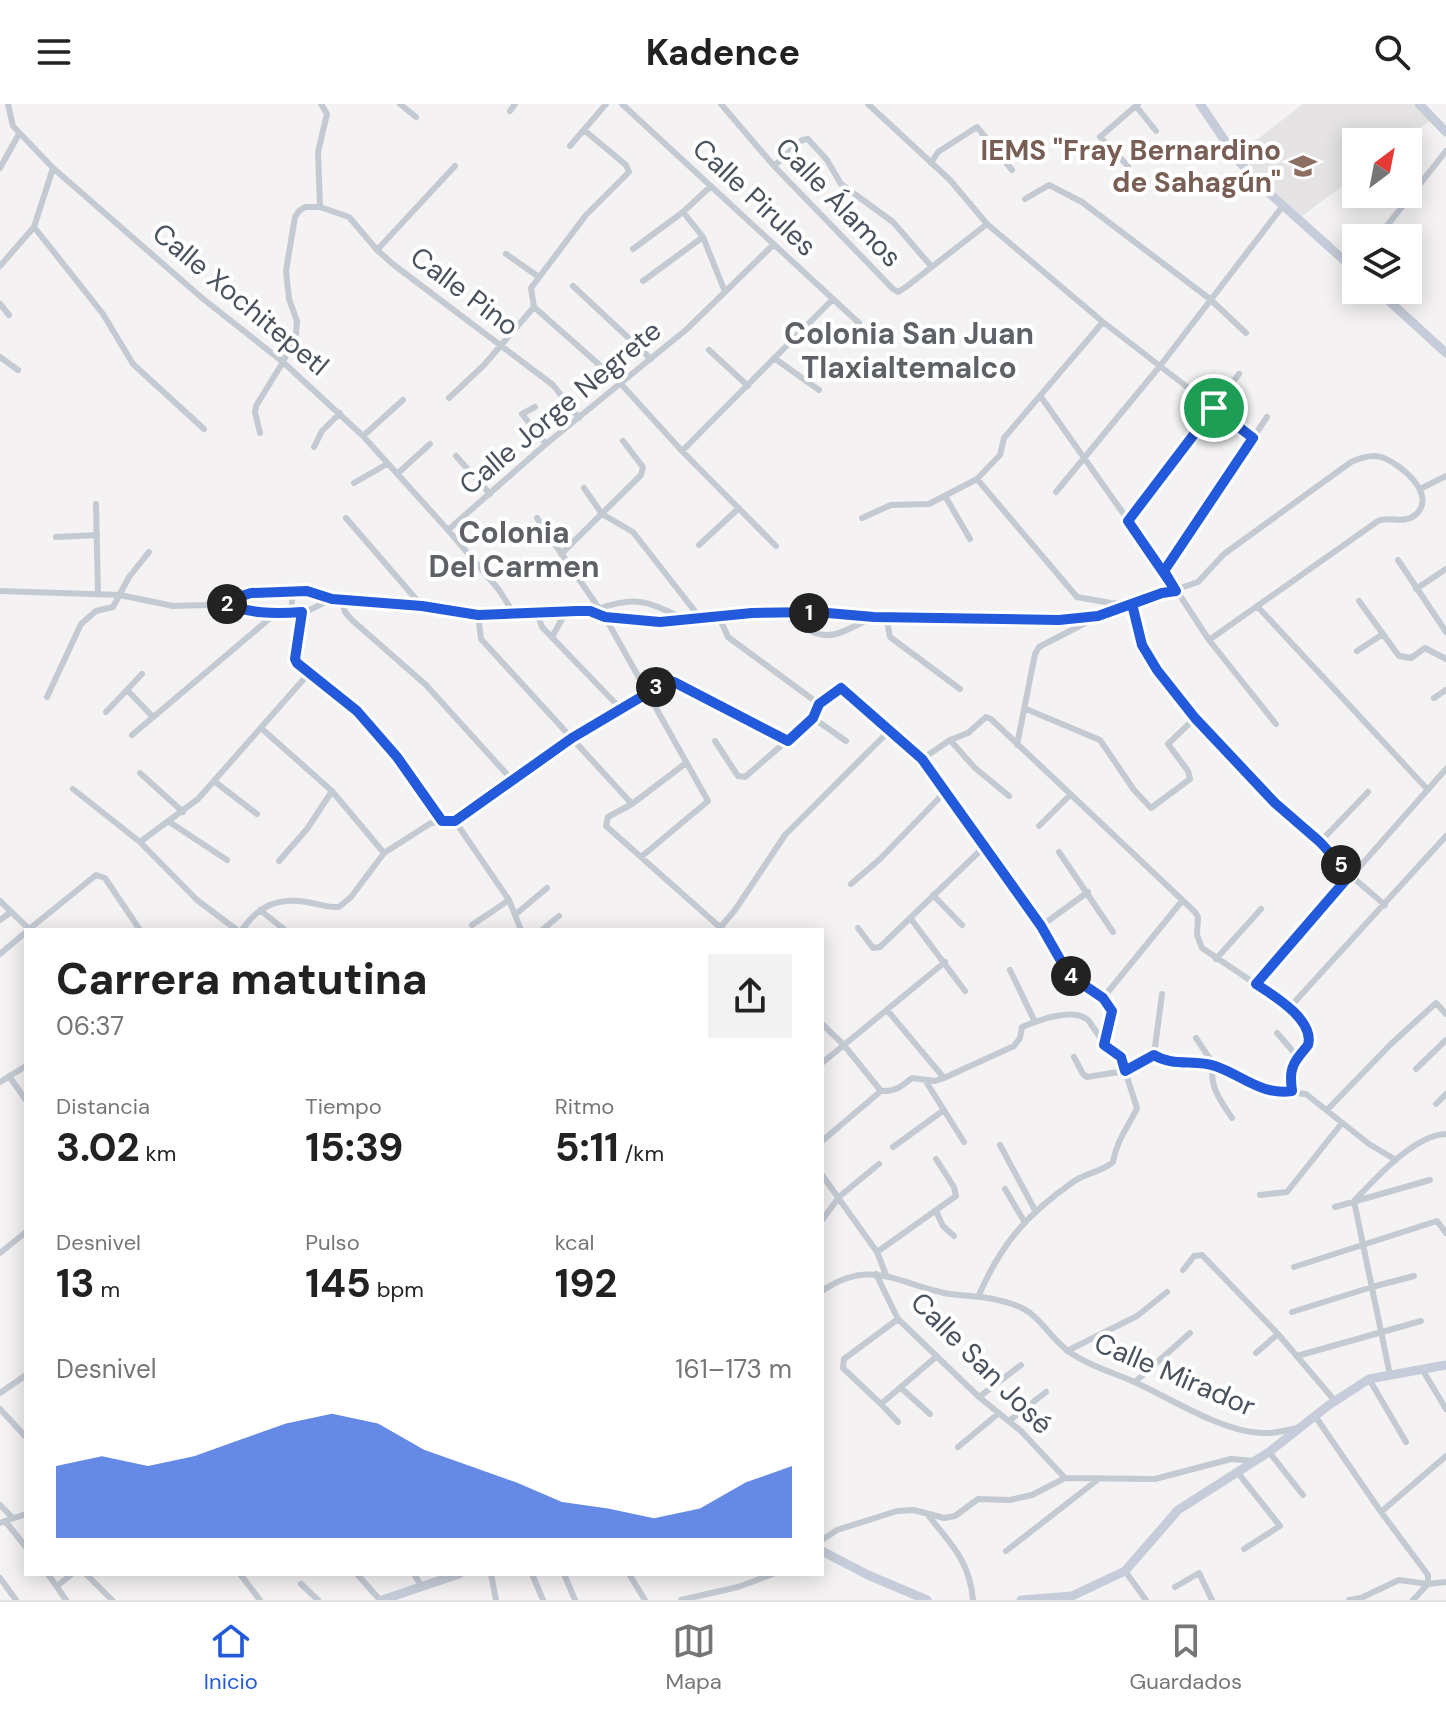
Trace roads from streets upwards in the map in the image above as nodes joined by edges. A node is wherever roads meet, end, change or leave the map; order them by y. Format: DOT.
graph roads {
  1 [pos="8,104"];
  2 [pos="321,104"];
  3 [pos="400,104"];
  4 [pos="515,104"];
  5 [pos="606,104"];
  6 [pos="622,104"];
  7 [pos="721,104"];
  8 [pos="868,104"];
  9 [pos="1200,104"];
  10 [pos="1419,104"];
  11 [pos="1137,105"];
  12 [pos="510,111"];
  13 [pos="416,117"];
  14 [pos="584,130"];
  15 [pos="1156,131"];
  16 [pos="1446,132"];
  17 [pos="19,134"];
  18 [pos="570,146"];
  19 [pos="1446,151"];
  20 [pos="931,163"];
  21 [pos="455,166"];
  22 [pos="774,166"];
  23 [pos="1128,166"];
  24 [pos="0,168"];
  25 [pos="53,168"];
  26 [pos="1012,170"];
  27 [pos="711,186"];
  28 [pos="1025,199"];
  29 [pos="320,207"];
  30 [pos="1282,207"];
  31 [pos="683,212"];
  32 [pos="987,224"];
  33 [pos="1388,224"];
  34 [pos="34,227"];
  35 [pos="703,237"];
  36 [pos="774,244"];
  37 [pos="633,249"];
  38 [pos="377,250"];
  39 [pos="506,254"];
  40 [pos="1342,259"];
  41 [pos="0,266"];
  42 [pos="931,266"];
  43 [pos="539,277"];
  44 [pos="643,281"];
  45 [pos="573,286"];
  46 [pos="725,292"];
  47 [pos="1210,299"];
  48 [pos="832,300"];
  49 [pos="0,304"];
  50 [pos="1392,304"];
  51 [pos="534,307"];
  52 [pos="9,315"];
  53 [pos="1103,322"];
  54 [pos="859,323"];
  55 [pos="1246,333"];
  56 [pos="501,345"];
  57 [pos="709,350"];
  58 [pos="1446,353"];
  59 [pos="0,357"];
  60 [pos="774,358"];
  61 [pos="651,359"];
  62 [pos="283,362"];
  63 [pos="1160,366"];
  64 [pos="18,370"];
  65 [pos="1239,374"];
  66 [pos="621,384"];
  67 [pos="748,386"];
  68 [pos="819,390"];
  69 [pos="1041,397"];
  70 [pos="449,398"];
  71 [pos="403,400"];
  72 [pos="535,407"];
  73 [pos="1214,408"];
  74 [pos="340,413"];
  75 [pos="1267,417"];
  76 [pos="579,418"];
  77 [pos="204,429"];
  78 [pos="260,433"];
  79 [pos="363,436"];
  80 [pos="1253,438"];
  81 [pos="623,441"];
  82 [pos="430,444"];
  83 [pos="546,444"];
  84 [pos="314,447"];
  85 [pos="682,451"];
  86 [pos="456,456"];
  87 [pos="1085,460"];
  88 [pos="387,464"];
  89 [pos="397,474"];
  90 [pos="1446,476"];
  91 [pos="977,479"];
  92 [pos="354,483"];
  93 [pos="584,488"];
  94 [pos="1420,489"];
  95 [pos="1056,492"];
  96 [pos="490,494"];
  97 [pos="945,496"];
  98 [pos="96,504"];
  99 [pos="739,508"];
  100 [pos="602,514"];
  101 [pos="346,518"];
  102 [pos="537,518"];
  103 [pos="862,518"];
  104 [pos="1128,521"];
  105 [pos="448,530"];
  106 [pos="97,535"];
  107 [pos="56,537"];
  108 [pos="970,539"];
  109 [pos="699,545"];
  110 [pos="776,546"];
  111 [pos="149,552"];
  112 [pos="561,554"];
  113 [pos="1398,560"];
  114 [pos="1446,569"];
  115 [pos="1164,571"];
  116 [pos="1416,589"];
  117 [pos="293,590"];
  118 [pos="0,591"];
  119 [pos="1176,591"];
  120 [pos="98,594"];
  121 [pos="120,595"];
  122 [pos="332,599"];
  123 [pos="341,599"];
  124 [pos="1359,601"];
  125 [pos="223,602"];
  126 [pos="1132,604"];
  127 [pos="422,606"];
  128 [pos="1257,606"];
  129 [pos="567,610"];
  130 [pos="594,610"];
  131 [pos="536,611"];
  132 [pos="302,612"];
  133 [pos="513,612"];
  134 [pos="291,613"];
  135 [pos="275,614"];
  136 [pos="785,614"];
  137 [pos="478,615"];
  138 [pos="886,616"];
  139 [pos="1098,616"];
  140 [pos="605,617"];
  141 [pos="719,617"];
  142 [pos="874,617"];
  143 [pos="686,619"];
  144 [pos="701,619"];
  145 [pos="1446,632"];
  146 [pos="1383,634"];
  147 [pos="552,637"];
  148 [pos="1209,640"];
  149 [pos="1357,651"];
  150 [pos="1446,659"];
  151 [pos="310,672"];
  152 [pos="142,674"];
  153 [pos="960,689"];
  154 [pos="127,690"];
  155 [pos="1446,690"];
  156 [pos="647,692"];
  157 [pos="47,697"];
  158 [pos="1434,698"];
  159 [pos="819,704"];
  160 [pos="620,708"];
  161 [pos="1026,709"];
  162 [pos="106,712"];
  163 [pos="153,717"];
  164 [pos="813,718"];
  165 [pos="1195,718"];
  166 [pos="1276,724"];
  167 [pos="261,728"];
  168 [pos="889,731"];
  169 [pos="132,735"];
  170 [pos="572,738"];
  171 [pos="950,740"];
  172 [pos="715,741"];
  173 [pos="788,741"];
  174 [pos="846,741"];
  175 [pos="1017,745"];
  176 [pos="922,759"];
  177 [pos="686,763"];
  178 [pos="1446,769"];
  179 [pos="140,773"];
  180 [pos="214,781"];
  181 [pos="513,781"];
  182 [pos="73,789"];
  183 [pos="1428,790"];
  184 [pos="332,791"];
  185 [pos="1368,792"];
  186 [pos="944,793"];
  187 [pos="1070,795"];
  188 [pos="1009,796"];
  189 [pos="632,804"];
  190 [pos="183,812"];
  191 [pos="257,814"];
  192 [pos="168,821"];
  193 [pos="442,821"];
  194 [pos="455,821"];
  195 [pos="1039,826"];
  196 [pos="1446,836"];
  197 [pos="140,842"];
  198 [pos="1320,842"];
  199 [pos="984,847"];
  200 [pos="1059,852"];
  201 [pos="384,853"];
  202 [pos="641,857"];
  203 [pos="227,860"];
  204 [pos="279,861"];
  205 [pos="1350,875"];
  206 [pos="851,884"];
  207 [pos="547,888"];
  208 [pos="1088,892"];
  209 [pos="933,895"];
  210 [pos="509,900"];
  211 [pos="0,901"];
  212 [pos="1182,901"];
  213 [pos="1385,905"];
  214 [pos="1261,909"];
  215 [pos="260,910"];
  216 [pos="11,912"];
  217 [pos="516,914"];
  218 [pos="559,916"];
  219 [pos="911,919"];
  220 [pos="0,920"];
  221 [pos="472,925"];
  222 [pos="962,925"];
  223 [pos="1041,926"];
  224 [pos="26,928"];
  225 [pos="30,928"];
  226 [pos="139,928"];
  227 [pos="236,928"];
  228 [pos="241,928"];
  229 [pos="282,928"];
  230 [pos="520,928"];
  231 [pos="544,928"];
  232 [pos="720,928"];
  233 [pos="722,928"];
  234 [pos="858,928"];
  235 [pos="1113,932"];
  236 [pos="24,933"];
  237 [pos="0,954"];
  238 [pos="1216,959"];
  239 [pos="945,962"];
  240 [pos="1010,970"];
  241 [pos="1256,984"];
  242 [pos="965,991"];
  243 [pos="1162,994"];
  244 [pos="1103,998"];
  245 [pos="1290,1007"];
  246 [pos="887,1010"];
  247 [pos="1446,1014"];
  248 [pos="1035,1022"];
  249 [pos="824,1026"];
  250 [pos="1277,1033"];
  251 [pos="1196,1038"];
  252 [pos="1446,1040"];
  253 [pos="843,1044"];
  254 [pos="1104,1045"];
  255 [pos="1154,1055"];
  256 [pos="1074,1057"];
  257 [pos="1298,1057"];
  258 [pos="824,1061"];
  259 [pos="1214,1065"];
  260 [pos="24,1067"];
  261 [pos="1416,1069"];
  262 [pos="1125,1071"];
  263 [pos="9,1076"];
  264 [pos="944,1078"];
  265 [pos="925,1080"];
  266 [pos="0,1082"];
  267 [pos="881,1091"];
  268 [pos="1292,1091"];
  269 [pos="1446,1094"];
  270 [pos="24,1097"];
  271 [pos="1436,1104"];
  272 [pos="944,1110"];
  273 [pos="1327,1110"];
  274 [pos="1232,1118"];
  275 [pos="1342,1123"];
  276 [pos="1446,1134"];
  277 [pos="824,1139"];
  278 [pos="964,1142"];
  279 [pos="1000,1145"];
  280 [pos="893,1147"];
  281 [pos="936,1159"];
  282 [pos="1396,1160"];
  283 [pos="879,1164"];
  284 [pos="824,1177"];
  285 [pos="1430,1180"];
  286 [pos="1005,1189"];
  287 [pos="1260,1195"];
  288 [pos="840,1196"];
  289 [pos="1354,1201"];
  290 [pos="1335,1207"];
  291 [pos="936,1211"];
  292 [pos="1036,1212"];
  293 [pos="824,1217"];
  294 [pos="1024,1221"];
  295 [pos="1446,1233"];
  296 [pos="24,1234"];
  297 [pos="954,1236"];
  298 [pos="0,1242"];
  299 [pos="1363,1245"];
  300 [pos="3,1251"];
  301 [pos="877,1252"];
  302 [pos="1294,1267"];
  303 [pos="1183,1270"];
  304 [pos="876,1274"];
  305 [pos="886,1275"];
  306 [pos="1414,1276"];
  307 [pos="826,1285"];
  308 [pos="1372,1287"];
  309 [pos="1167,1292"];
  310 [pos="978,1297"];
  311 [pos="1292,1312"];
  312 [pos="898,1319"];
  313 [pos="1421,1321"];
  314 [pos="1190,1333"];
  315 [pos="1382,1333"];
  316 [pos="1278,1334"];
  317 [pos="1067,1351"];
  318 [pos="1256,1353"];
  319 [pos="937,1356"];
  320 [pos="1297,1356"];
  321 [pos="1021,1365"];
  322 [pos="1446,1365"];
  323 [pos="1422,1369"];
  324 [pos="1390,1375"];
  325 [pos="24,1376"];
  326 [pos="1369,1379"];
  327 [pos="1135,1382"];
  328 [pos="901,1388"];
  329 [pos="1046,1392"];
  330 [pos="0,1393"];
  331 [pos="979,1397"];
  332 [pos="1335,1401"];
  333 [pos="881,1404"];
  334 [pos="0,1409"];
  335 [pos="1446,1409"];
  336 [pos="999,1413"];
  337 [pos="930,1414"];
  338 [pos="1315,1416"];
  339 [pos="1009,1421"];
  340 [pos="898,1422"];
  341 [pos="1302,1428"];
  342 [pos="24,1435"];
  343 [pos="1406,1442"];
  344 [pos="958,1447"];
  345 [pos="1269,1452"];
  346 [pos="1446,1456"];
  347 [pos="1255,1461"];
  348 [pos="1238,1473"];
  349 [pos="1065,1478"];
  350 [pos="1096,1481"];
  351 [pos="1303,1495"];
  352 [pos="0,1505"];
  353 [pos="1381,1512"];
  354 [pos="926,1513"];
  355 [pos="6,1520"];
  356 [pos="824,1539"];
  357 [pos="24,1544"];
  358 [pos="1244,1549"];
  359 [pos="1006,1551"];
  360 [pos="824,1552"];
  361 [pos="1125,1571"];
  362 [pos="50,1576"];
  363 [pos="70,1576"];
  364 [pos="88,1576"];
  365 [pos="242,1576"];
  366 [pos="359,1576"];
  367 [pos="415,1576"];
  368 [pos="453,1576"];
  369 [pos="491,1576"];
  370 [pos="533,1576"];
  371 [pos="565,1576"];
  372 [pos="630,1576"];
  373 [pos="769,1576"];
  374 [pos="0,1578"];
  375 [pos="1446,1582"];
  376 [pos="301,1584"];
  377 [pos="1428,1584"];
  378 [pos="57,1586"];
  379 [pos="422,1587"];
  380 [pos="1175,1587"];
  381 [pos="16,1600"];
  382 [pos="66,1600"];
  383 [pos="112,1600"];
  384 [pos="260,1600"];
  385 [pos="318,1600"];
  386 [pos="381,1600"];
  387 [pos="496,1600"];
  388 [pos="543,1600"];
  389 [pos="575,1600"];
  390 [pos="645,1600"];
  391 [pos="681,1600"];
  392 [pos="925,1600"];
  393 [pos="973,1600"];
  394 [pos="1021,1600"];
  395 [pos="1146,1600"];
  396 [pos="1212,1600"];
  397 [pos="1349,1600"];
  398 [pos="1413,1600"];
  1 -- 17 [label="street, Calle Xochitepetl"];
  2 -- 29 [label="street"];
  3 -- 13 [label="street"];
  4 -- 12 [label="street"];
  5 -- 14 [label="street"];
  6 -- 27 [label="street, Calle Pirules"];
  7 -- 22 [label="street, Calle Álamos"];
  8 -- 20 [label="street"];
  9 -- 30 [label="street"];
  10 -- 16 [label="street"];
  11 -- 15 [label="street"];
  11 -- 23 [label="street"];
  14 -- 18 [label="street"];
  14 -- 43 [label="street"];
  17 -- 24 [label="street"];
  17 -- 25 [label="street, Calle Xochitepetl"];
  19 -- 33 [label="street"];
  20 -- 26 [label="street"];
  20 -- 32 [label="street"];
  21 -- 38 [label="street"];
  22 -- 42 [label="street, Calle Álamos"];
  22 -- 42 [label="street"];
  25 -- 34 [label="street"];
  25 -- 62 [label="street, Calle Xochitepetl"];
  27 -- 31 [label="street"];
  27 -- 36 [label="street, Calle Pirules"];
  28 -- 47 [label="street"];
  29 -- 38 [label="street, Calle Pino"];
  29 -- 62 [label="street"];
  30 -- 40 [label="street"];
  30 -- 47 [label="street"];
  31 -- 35 [label="street"];
  31 -- 37 [label="street"];
  32 -- 42 [label="street"];
  32 -- 53 [label="street"];
  34 -- 41 [label="street"];
  34 -- 77 [label="street"];
  35 -- 44 [label="street"];
  35 -- 46 [label="street"];
  36 -- 46 [label="street, Calle Jorge Negrete"];
  36 -- 48 [label="street, Calle Pirules"];
  38 -- 56 [label="street, Calle Pino"];
  39 -- 43 [label="street"];
  43 -- 51 [label="street"];
  45 -- 61 [label="street"];
  46 -- 61 [label="street, Calle Jorge Negrete"];
  47 -- 55 [label="street"];
  47 -- 63 [label="street"];
  48 -- 54 [label="street, Calle Pirules"];
  48 -- 60 [label="street"];
  49 -- 52 [label="street"];
  50 -- 58 [label="street"];
  51 -- 56 [label="street"];
  51 -- 66 [label="street"];
  53 -- 63 [label="street"];
  53 -- 69 [label="street"];
  56 -- 70 [label="street"];
  56 -- 76 [label="street, Calle Pino"];
  57 -- 67 [label="street"];
  59 -- 64 [label="street"];
  60 -- 67 [label="street"];
  60 -- 68 [label="street"];
  61 -- 66 [label="street, Calle Jorge Negrete"];
  62 -- 74 [label="street, Calle Xochitepetl"];
  62 -- 78 [label="street"];
  63 -- 73 [label="street"];
  63 -- 87 [label="street"];
  65 -- 73 [label="street"];
  66 -- 76 [label="street, Calle Jorge Negrete"];
  66 -- 85 [label="street"];
  67 -- 85 [label="street"];
  69 -- 87 [label="street"];
  69 -- 91 [label="street"];
  71 -- 79 [label="street"];
  72 -- 83 [label="street"];
  73 -- 80 [label="street"];
  73 -- 104 [label="street"];
  74 -- 79 [label="street, Calle Xochitepetl"];
  74 -- 84 [label="street"];
  75 -- 80 [label="street"];
  76 -- 83 [label="street, Calle Jorge Negrete"];
  79 -- 88 [label="street, Calle Xochitepetl"];
  80 -- 115 [label="street"];
  81 -- 100 [label="street"];
  82 -- 89 [label="street"];
  83 -- 96 [label="street, Calle Jorge Negrete"];
  85 -- 99 [label="street"];
  86 -- 96 [label="street"];
  87 -- 95 [label="street"];
  87 -- 104 [label="street"];
  88 -- 89 [label="street, Calle Xochitepetl"];
  88 -- 92 [label="street"];
  89 -- 105 [label="street, Calle Xochitepetl"];
  90 -- 94 [label="street"];
  91 -- 97 [label="street"];
  91 -- 126 [label="street"];
  93 -- 100 [label="street"];
  94 -- 119 [label="street"];
  94 -- 128 [label="street"];
  96 -- 105 [label="street, Calle Jorge Negrete"];
  97 -- 103 [label="street"];
  97 -- 108 [label="street"];
  98 -- 106 [label="street"];
  99 -- 109 [label="street"];
  99 -- 110 [label="street"];
  100 -- 112 [label="street"];
  100 -- 144 [label="street"];
  101 -- 127 [label="street"];
  102 -- 112 [label="street"];
  104 -- 115 [label="street"];
  105 -- 133 [label="street, Calle Jorge Negrete"];
  106 -- 107 [label="street"];
  106 -- 120 [label="street"];
  111 -- 121 [label="street"];
  112 -- 130 [label="street"];
  113 -- 116 [label="street"];
  114 -- 116 [label="street"];
  115 -- 119 [label="street"];
  116 -- 145 [label="street"];
  117 -- 122 [label="street"];
  117 -- 125 [label="street"];
  117 -- 134 [label="street"];
  118 -- 120 [label="street"];
  119 -- 126 [label="street"];
  119 -- 148 [label="street"];
  120 -- 121 [label="street"];
  121 -- 125 [label="street"];
  121 -- 157 [label="street"];
  122 -- 123 [label="street"];
  122 -- 132 [label="street"];
  123 -- 127 [label="street"];
  123 -- 181 [label="street"];
  124 -- 146 [label="street"];
  125 -- 135 [label="street"];
  126 -- 139 [label="street"];
  126 -- 165 [label="street"];
  127 -- 137 [label="street"];
  128 -- 148 [label="street"];
  128 -- 183 [label="street"];
  129 -- 130 [label="street"];
  129 -- 131 [label="street"];
  129 -- 147 [label="street"];
  130 -- 140 [label="street"];
  130 -- 143 [label="street"];
  131 -- 133 [label="street"];
  131 -- 147 [label="street"];
  132 -- 134 [label="street"];
  132 -- 151 [label="street"];
  133 -- 137 [label="street"];
  134 -- 135 [label="street"];
  135 -- 163 [label="street"];
  136 -- 141 [label="street"];
  136 -- 142 [label="street"];
  136 -- 142 [label="street"];
  137 -- 170 [label="street"];
  138 -- 139 [label="street"];
  138 -- 142 [label="street"];
  138 -- 153 [label="street"];
  139 -- 161 [label="street"];
  140 -- 143 [label="street"];
  140 -- 156 [label="street"];
  141 -- 144 [label="street"];
  141 -- 159 [label="street"];
  143 -- 144 [label="street"];
  146 -- 149 [label="street"];
  146 -- 150 [label="street"];
  147 -- 160 [label="street"];
  148 -- 166 [label="street"];
  151 -- 167 [label="street"];
  151 -- 193 [label="street"];
  152 -- 154 [label="street"];
  154 -- 162 [label="street"];
  154 -- 163 [label="street"];
  155 -- 158 [label="street"];
  156 -- 160 [label="street"];
  156 -- 173 [label="street"];
  156 -- 177 [label="street"];
  159 -- 164 [label="street"];
  159 -- 168 [label="street"];
  160 -- 170 [label="street"];
  161 -- 165 [label="street"];
  161 -- 175 [label="street"];
  163 -- 169 [label="street"];
  164 -- 173 [label="street"];
  164 -- 174 [label="street"];
  165 -- 198 [label="street"];
  167 -- 180 [label="street"];
  167 -- 184 [label="street"];
  168 -- 176 [label="street"];
  168 -- 233 [label="street"];
  170 -- 181 [label="street"];
  170 -- 189 [label="street"];
  171 -- 175 [label="street"];
  171 -- 176 [label="street"];
  171 -- 188 [label="street"];
  172 -- 173 [label="street"];
  175 -- 187 [label="street"];
  176 -- 186 [label="street"];
  177 -- 189 [label="street"];
  177 -- 202 [label="street"];
  178 -- 183 [label="street"];
  179 -- 190 [label="street"];
  180 -- 190 [label="street"];
  180 -- 191 [label="street"];
  181 -- 194 [label="street"];
  182 -- 197 [label="street"];
  183 -- 205 [label="street"];
  184 -- 201 [label="street"];
  184 -- 204 [label="street"];
  185 -- 198 [label="street"];
  186 -- 199 [label="street"];
  186 -- 206 [label="street"];
  187 -- 195 [label="street"];
  187 -- 212 [label="street"];
  189 -- 202 [label="street"];
  190 -- 192 [label="street"];
  192 -- 197 [label="street"];
  192 -- 203 [label="street"];
  193 -- 194 [label="street"];
  193 -- 201 [label="street"];
  194 -- 210 [label="street"];
  196 -- 213 [label="street"];
  197 -- 227 [label="street"];
  198 -- 205 [label="street"];
  199 -- 209 [label="street"];
  199 -- 223 [label="street"];
  200 -- 208 [label="street"];
  201 -- 215 [label="street"];
  202 -- 232 [label="street"];
  205 -- 213 [label="street"];
  205 -- 241 [label="street"];
  207 -- 217 [label="street"];
  208 -- 223 [label="street"];
  208 -- 235 [label="street"];
  209 -- 219 [label="street"];
  209 -- 222 [label="street"];
  210 -- 217 [label="street"];
  210 -- 221 [label="street"];
  211 -- 216 [label="street"];
  212 -- 238 [label="street"];
  212 -- 244 [label="street"];
  213 -- 245 [label="street"];
  214 -- 238 [label="street"];
  215 -- 228 [label="street"];
  215 -- 229 [label="street"];
  216 -- 220 [label="street"];
  216 -- 224 [label="street"];
  217 -- 230 [label="street"];
  218 -- 231 [label="street"];
  219 -- 234 [label="street"];
  219 -- 239 [label="street"];
  223 -- 244 [label="street"];
  225 -- 226 [label="street"];
  236 -- 237 [label="street"];
  238 -- 241 [label="street"];
  239 -- 242 [label="street"];
  239 -- 246 [label="street"];
  240 -- 248 [label="street"];
  241 -- 245 [label="street"];
  243 -- 255 [label="street"];
  244 -- 254 [label="street"];
  245 -- 257 [label="street"];
  246 -- 253 [label="street"];
  246 -- 264 [label="street"];
  247 -- 273 [label="street"];
  248 -- 254 [label="street"];
  248 -- 264 [label="street"];
  249 -- 253 [label="street"];
  250 -- 257 [label="street"];
  251 -- 259 [label="street"];
  252 -- 261 [label="street"];
  253 -- 258 [label="street"];
  253 -- 267 [label="street"];
  254 -- 262 [label="street"];
  255 -- 259 [label="street"];
  255 -- 262 [label="street"];
  256 -- 262 [label="street"];
  257 -- 268 [label="street"];
  259 -- 268 [label="street"];
  259 -- 274 [label="street"];
  260 -- 263 [label="street"];
  262 -- 292 [label="street"];
  263 -- 266 [label="street"];
  263 -- 270 [label="street"];
  264 -- 265 [label="street"];
  265 -- 267 [label="street"];
  265 -- 272 [label="street"];
  267 -- 277 [label="street"];
  268 -- 273 [label="street"];
  269 -- 271 [label="street"];
  272 -- 278 [label="street"];
  272 -- 280 [label="street"];
  273 -- 275 [label="street"];
  275 -- 282 [label="street"];
  275 -- 287 [label="street"];
  276 -- 282 [label="street"];
  279 -- 292 [label="street"];
  281 -- 291 [label="street"];
  282 -- 289 [label="street"];
  283 -- 288 [label="street"];
  284 -- 288 [label="street"];
  285 -- 289 [label="street"];
  286 -- 294 [label="street"];
  288 -- 293 [label="street"];
  288 -- 301 [label="street"];
  289 -- 290 [label="street"];
  289 -- 299 [label="street"];
  291 -- 297 [label="street"];
  291 -- 301 [label="street"];
  292 -- 294 [label="street"];
  294 -- 310 [label="street"];
  295 -- 299 [label="street"];
  296 -- 300 [label="street"];
  298 -- 300 [label="street"];
  299 -- 302 [label="street"];
  299 -- 308 [label="street"];
  301 -- 305 [label="street"];
  303 -- 316 [label="street"];
  304 -- 305 [label="street, Calle Mirador"];
  304 -- 307 [label="street, Calle Mirador"];
  304 -- 312 [label="street, Calle San José"];
  305 -- 310 [label="street, Calle Mirador"];
  306 -- 308 [label="street"];
  308 -- 311 [label="street"];
  308 -- 315 [label="street"];
  309 -- 317 [label="street"];
  310 -- 317 [label="street, Calle Mirador"];
  312 -- 319 [label="street, Calle San José"];
  312 -- 333 [label="street"];
  313 -- 315 [label="street"];
  314 -- 327 [label="street"];
  315 -- 320 [label="street"];
  315 -- 324 [label="street"];
  316 -- 318 [label="street"];
  316 -- 320 [label="street"];
  317 -- 327 [label="street, Calle Mirador"];
  319 -- 328 [label="street"];
  319 -- 331 [label="street, Calle San José"];
  320 -- 332 [label="street"];
  321 -- 331 [label="street"];
  322 -- 323 [label="street"];
  323 -- 324 [label="street"];
  323 -- 335 [label="street"];
  324 -- 326 [label="street"];
  325 -- 330 [label="street"];
  326 -- 332 [label="street"];
  326 -- 343 [label="street"];
  327 -- 341 [label="street, Calle Mirador"];
  328 -- 333 [label="street"];
  328 -- 337 [label="street"];
  329 -- 339 [label="street"];
  331 -- 336 [label="street, Calle San José"];
  332 -- 338 [label="street"];
  333 -- 340 [label="street"];
  334 -- 342 [label="street"];
  336 -- 339 [label="street, Calle San José"];
  336 -- 344 [label="street"];
  338 -- 341 [label="street"];
  338 -- 353 [label="street"];
  339 -- 349 [label="street, Calle San José"];
  341 -- 345 [label="street"];
  345 -- 347 [label="street"];
  345 -- 351 [label="street"];
  346 -- 353 [label="street"];
  347 -- 348 [label="street"];
  347 -- 350 [label="street"];
  348 -- 358 [label="street"];
  348 -- 361 [label="street"];
  349 -- 350 [label="street"];
  349 -- 354 [label="street"];
  350 -- 359 [label="street"];
  352 -- 355 [label="street"];
  353 -- 377 [label="street"];
  354 -- 356 [label="street"];
  354 -- 393 [label="street"];
  355 -- 357 [label="street"];
  360 -- 392 [label="street"];
  361 -- 394 [label="street"];
  361 -- 395 [label="street"];
  362 -- 378 [label="street"];
  363 -- 378 [label="street"];
  364 -- 383 [label="street"];
  365 -- 384 [label="street"];
  366 -- 386 [label="street"];
  367 -- 379 [label="street"];
  368 -- 379 [label="street"];
  369 -- 387 [label="street"];
  370 -- 388 [label="street"];
  371 -- 389 [label="street"];
  372 -- 390 [label="street"];
  373 -- 391 [label="street"];
  374 -- 381 [label="street"];
  375 -- 377 [label="street"];
  376 -- 385 [label="street"];
  377 -- 397 [label="street"];
  377 -- 398 [label="street"];
  378 -- 382 [label="street"];
  379 -- 386 [label="street"];
  380 -- 396 [label="street"];
}
